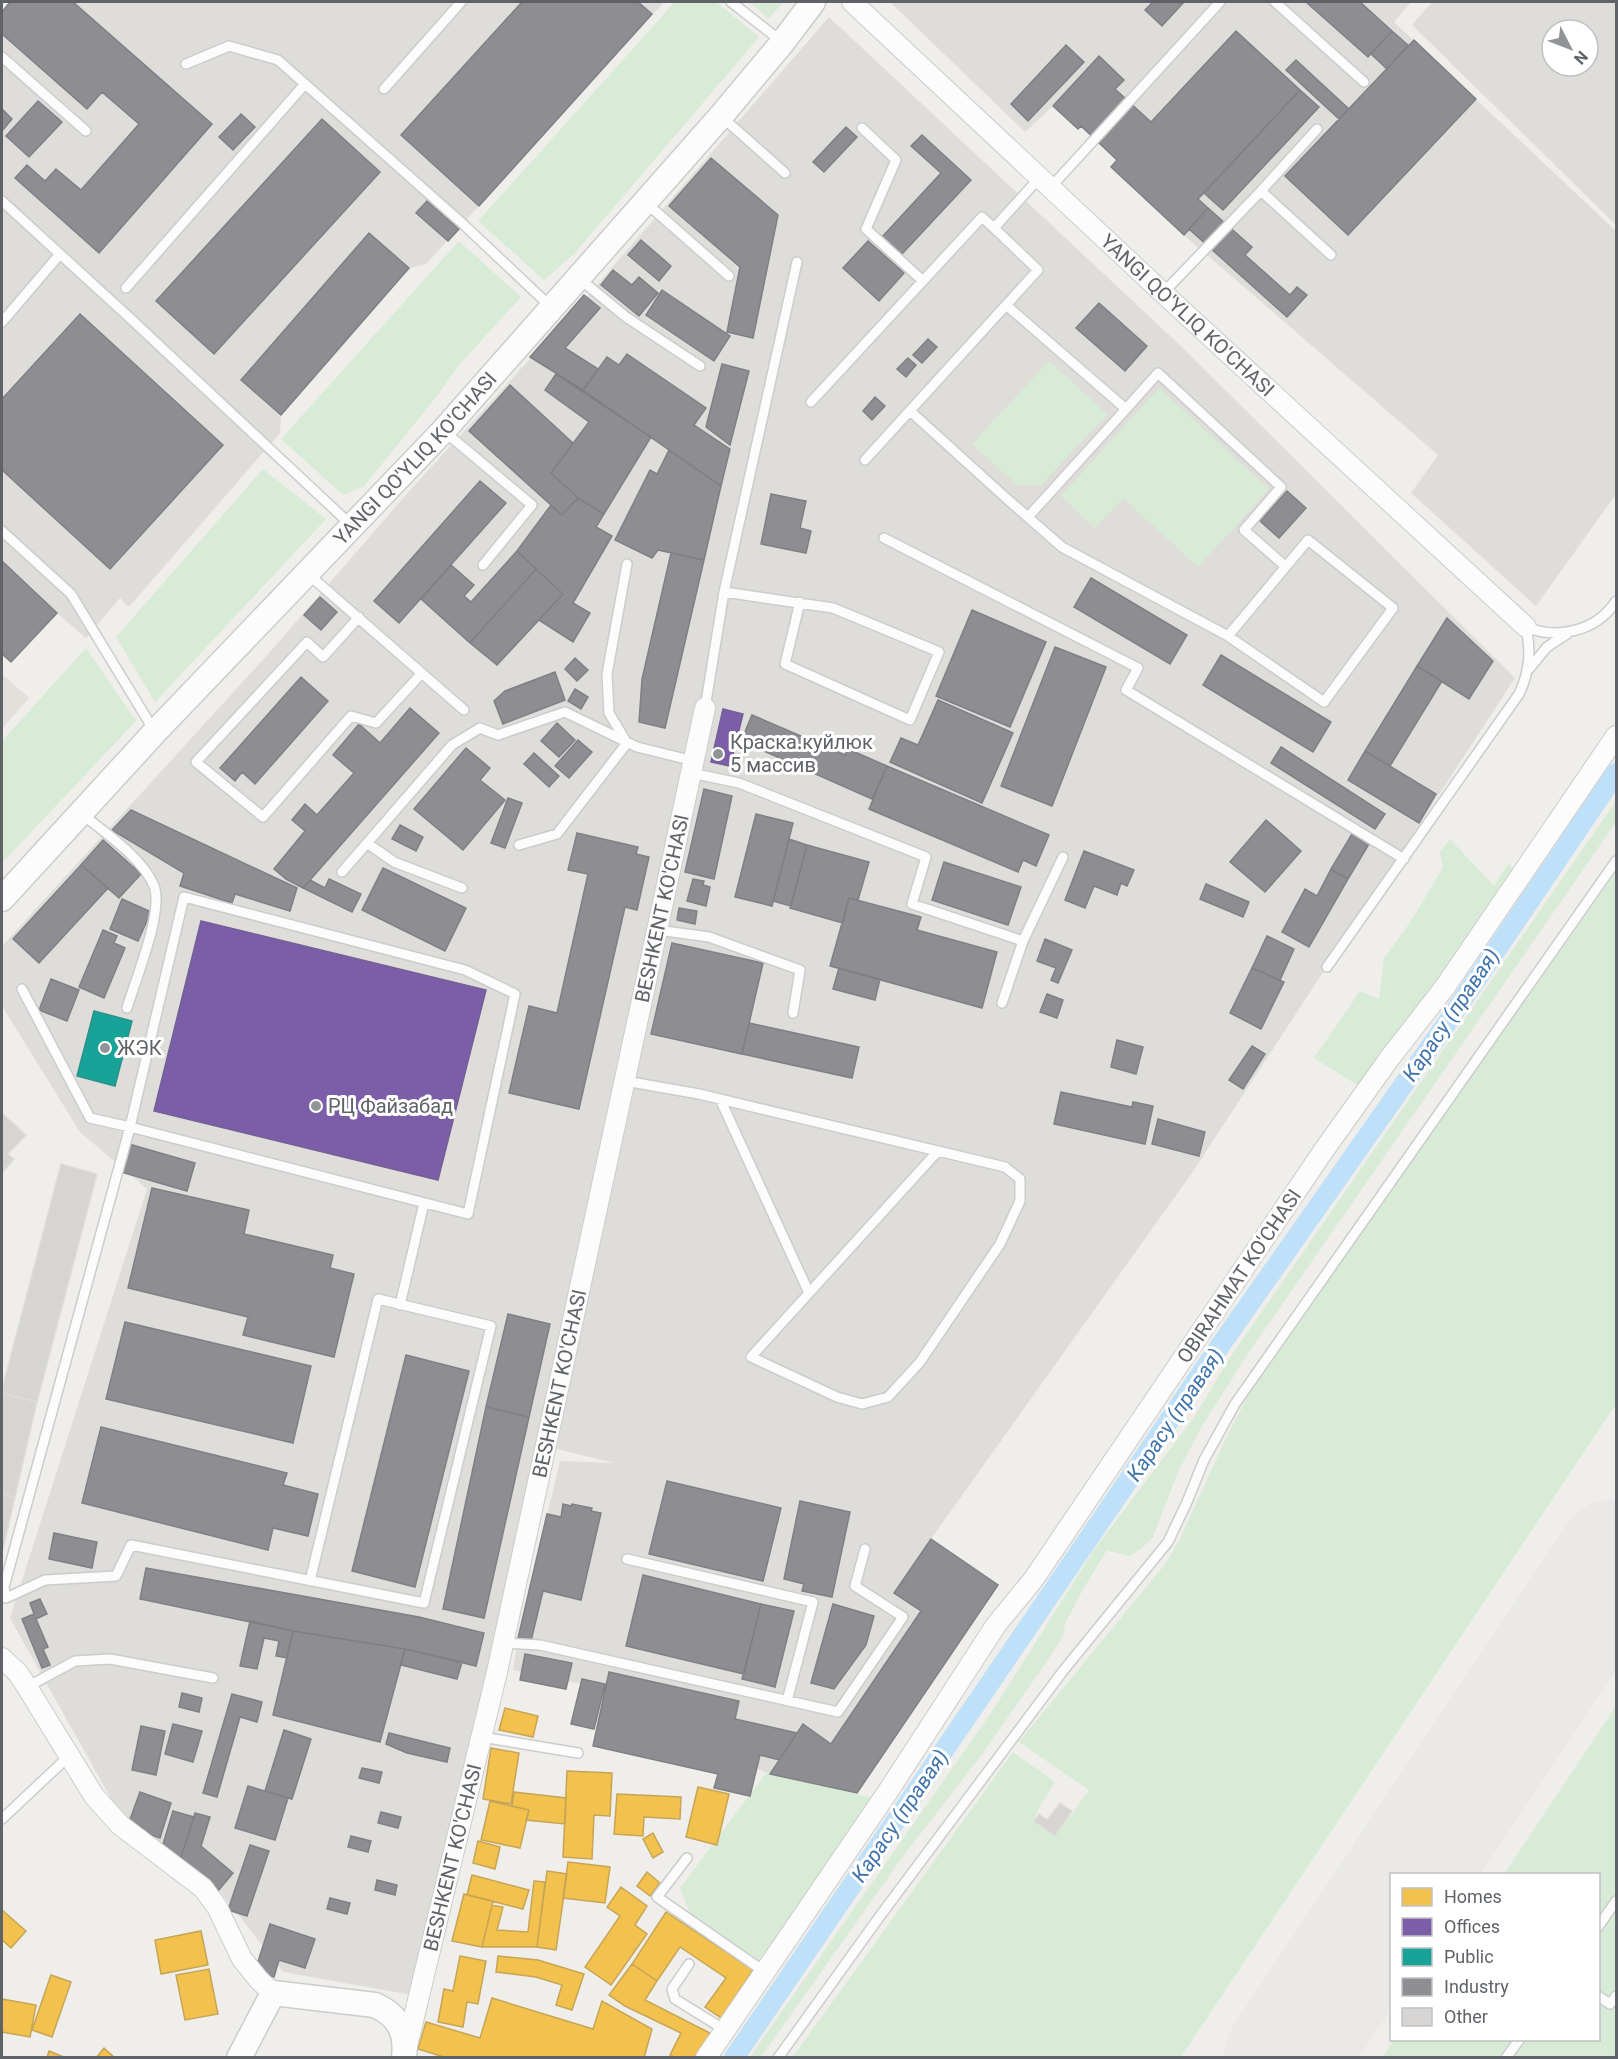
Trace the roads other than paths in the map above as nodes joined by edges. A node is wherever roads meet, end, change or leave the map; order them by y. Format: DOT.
graph roads {
  1 [pos="461,2"];
  2 [pos="731,2"];
  3 [pos="813,2"];
  4 [pos="852,2"];
  5 [pos="1220,2"];
  6 [pos="1275,2"];
  7 [pos="783,43"];
  8 [pos="2,57"];
  9 [pos="186,64"];
  10 [pos="1364,82"];
  11 [pos="305,84"];
  12 [pos="384,89"];
  13 [pos="721,116"];
  14 [pos="862,128"];
  15 [pos="1317,129"];
  16 [pos="86,131"];
  17 [pos="785,173"];
  18 [pos="1046,182"];
  19 [pos="1261,191"];
  20 [pos="2,201"];
  21 [pos="645,202"];
  22 [pos="994,228"];
  23 [pos="60,254"];
  24 [pos="1330,255"];
  25 [pos="797,262"];
  26 [pos="729,276"];
  27 [pos="578,278"];
  28 [pos="923,281"];
  29 [pos="126,288"];
  30 [pos="1163,293"];
  31 [pos="1006,305"];
  32 [pos="552,308"];
  33 [pos="2,322"];
  34 [pos="700,366"];
  35 [pos="811,402"];
  36 [pos="1125,409"];
  37 [pos="910,411"];
  38 [pos="444,430"];
  39 [pos="865,460"];
  40 [pos="1028,517"];
  41 [pos="352,526"];
  42 [pos="2,531"];
  43 [pos="884,538"];
  44 [pos="627,564"];
  45 [pos="483,565"];
  46 [pos="1285,567"];
  47 [pos="307,572"];
  48 [pos="724,592"];
  49 [pos="1617,601"];
  50 [pos="800,602"];
  51 [pos="359,617"];
  52 [pos="1526,627"];
  53 [pos="1573,631"];
  54 [pos="1228,636"];
  55 [pos="1529,669"];
  56 [pos="422,673"];
  57 [pos="705,708"];
  58 [pos="464,710"];
  59 [pos="154,732"];
  60 [pos="1617,736"];
  61 [pos="627,743"];
  62 [pos="692,767"];
  63 [pos="81,813"];
  64 [pos="367,843"];
  65 [pos="519,845"];
  66 [pos="1063,857"];
  67 [pos="1404,859"];
  68 [pos="1617,861"];
  69 [pos="342,872"];
  70 [pos="462,888"];
  71 [pos="2,899"];
  72 [pos="657,930"];
  73 [pos="1023,941"];
  74 [pos="1327,967"];
  75 [pos="22,989"];
  76 [pos="1002,1003"];
  77 [pos="127,1008"];
  78 [pos="793,1013"];
  79 [pos="625,1081"];
  80 [pos="720,1099"];
  81 [pos="129,1128"];
  82 [pos="938,1151"];
  83 [pos="424,1203"];
  84 [pos="809,1293"];
  85 [pos="400,1305"];
  86 [pos="865,1549"];
  87 [pos="627,1559"];
  88 [pos="310,1581"];
  89 [pos="6,1598"];
  90 [pos="2,1609"];
  91 [pos="503,1643"];
  92 [pos="2,1658"];
  93 [pos="213,1678"];
  94 [pos="27,1687"];
  95 [pos="788,1701"];
  96 [pos="482,1737"];
  97 [pos="578,1753"];
  98 [pos="69,1756"];
  99 [pos="2,1819"];
  100 [pos="687,1858"];
  101 [pos="1617,1901"];
  102 [pos="1600,1926"];
  103 [pos="689,1964"];
  104 [pos="765,1972"];
  105 [pos="273,1993"];
  106 [pos="1617,1996"];
  107 [pos="1600,1997"];
  108 [pos="419,1998"];
  109 [pos="375,2005"];
  110 [pos="725,2030"];
  111 [pos="1518,2041"];
  112 [pos="404,2056"];
  113 [pos="239,2058"];
  114 [pos="706,2058"];
  115 [pos="778,2058"];
  116 [pos="1506,2058"];
  1 -- 12 [label="lane"];
  2 -- 7 [label="lane"];
  3 -- 7 [label="street, YANGI QO'YLIQ KO'CHASI"];
  4 -- 18 [label="street, YANGI QO'YLIQ KO'CHASI"];
  5 -- 18 [label="lane"];
  6 -- 10 [label="lane"];
  7 -- 13 [label="street, YANGI QO'YLIQ KO'CHASI"];
  8 -- 16 [label="lane"];
  9 -- 11 [label="lane"];
  11 -- 29 [label="lane"];
  11 -- 32 [label="lane"];
  13 -- 17 [label="lane"];
  13 -- 21 [label="street, YANGI QO'YLIQ KO'CHASI"];
  14 -- 28 [label="lane"];
  15 -- 19 [label="lane"];
  18 -- 22 [label="lane"];
  18 -- 30 [label="street, YANGI QO'YLIQ KO'CHASI"];
  19 -- 24 [label="lane"];
  19 -- 30 [label="lane"];
  20 -- 23 [label="lane"];
  21 -- 26 [label="lane"];
  21 -- 27 [label="street, YANGI QO'YLIQ KO'CHASI"];
  22 -- 28 [label="lane"];
  22 -- 31 [label="lane"];
  23 -- 33 [label="lane"];
  23 -- 41 [label="lane"];
  25 -- 48 [label="lane"];
  27 -- 32 [label="street, YANGI QO'YLIQ KO'CHASI"];
  27 -- 34 [label="lane"];
  28 -- 35 [label="lane"];
  30 -- 52 [label="street, YANGI QO'YLIQ KO'CHASI"];
  31 -- 36 [label="lane"];
  31 -- 37 [label="lane"];
  32 -- 38 [label="street, YANGI QO'YLIQ KO'CHASI"];
  36 -- 40 [label="lane"];
  36 -- 46 [label="lane"];
  37 -- 39 [label="lane"];
  37 -- 40 [label="lane"];
  38 -- 41 [label="street, YANGI QO'YLIQ KO'CHASI"];
  38 -- 45 [label="lane"];
  40 -- 54 [label="lane"];
  41 -- 47 [label="street, YANGI QO'YLIQ KO'CHASI"];
  42 -- 59 [label="lane"];
  43 -- 67 [label="lane"];
  44 -- 61 [label="lane"];
  46 -- 54 [label="lane"];
  46 -- 54 [label="lane"];
  47 -- 51 [label="lane"];
  47 -- 59 [label="street, YANGI QO'YLIQ KO'CHASI"];
  48 -- 50 [label="lane"];
  48 -- 57 [label="lane"];
  49 -- 53 [label="lane"];
  50 -- 50 [label="lane"];
  51 -- 56 [label="lane"];
  51 -- 56 [label="lane"];
  52 -- 53 [label="lane"];
  52 -- 55 [label="lane"];
  53 -- 55 [label="lane"];
  55 -- 67 [label="lane"];
  56 -- 58 [label="lane"];
  57 -- 62 [label="street, BESHKENT KO'CHASI"];
  59 -- 63 [label="street, YANGI QO'YLIQ KO'CHASI"];
  60 -- 104 [label="street, OBIRAHMAT KO'CHASI"];
  61 -- 62 [label="lane"];
  61 -- 64 [label="lane"];
  61 -- 65 [label="lane"];
  62 -- 72 [label="street, BESHKENT KO'CHASI"];
  62 -- 73 [label="lane"];
  63 -- 71 [label="street, YANGI QO'YLIQ KO'CHASI"];
  63 -- 77 [label="lane"];
  64 -- 69 [label="lane"];
  64 -- 70 [label="lane"];
  66 -- 73 [label="lane"];
  67 -- 74 [label="lane"];
  68 -- 115 [label="lane"];
  72 -- 78 [label="lane"];
  72 -- 79 [label="street, BESHKENT KO'CHASI"];
  73 -- 76 [label="lane"];
  75 -- 81 [label="lane"];
  79 -- 80 [label="lane"];
  79 -- 91 [label="street, BESHKENT KO'CHASI"];
  80 -- 82 [label="lane"];
  80 -- 84 [label="lane"];
  81 -- 83 [label="lane"];
  81 -- 83 [label="lane"];
  81 -- 89 [label="lane"];
  82 -- 84 [label="lane"];
  82 -- 84 [label="lane"];
  83 -- 85 [label="lane"];
  85 -- 88 [label="lane"];
  85 -- 88 [label="lane"];
  86 -- 95 [label="lane"];
  87 -- 95 [label="lane"];
  88 -- 89 [label="lane"];
  89 -- 90 [label="lane"];
  91 -- 95 [label="lane"];
  91 -- 96 [label="street, BESHKENT KO'CHASI"];
  92 -- 94 [label="street"];
  93 -- 94 [label="lane"];
  94 -- 98 [label="street"];
  96 -- 97 [label="lane"];
  96 -- 108 [label="street, BESHKENT KO'CHASI"];
  98 -- 99 [label="lane"];
  98 -- 105 [label="street"];
  100 -- 104 [label="lane"];
  101 -- 102 [label="lane"];
  103 -- 110 [label="lane"];
  104 -- 110 [label="street, OBIRAHMAT KO'CHASI"];
  105 -- 109 [label="street"];
  105 -- 113 [label="street"];
  106 -- 107 [label="lane"];
  108 -- 109 [label="street"];
  108 -- 112 [label="street, BESHKENT KO'CHASI"];
  109 -- 112 [label="street, BESHKENT KO'CHASI"];
  110 -- 114 [label="street, OBIRAHMAT KO'CHASI"];
  111 -- 116 [label="lane"];
}
